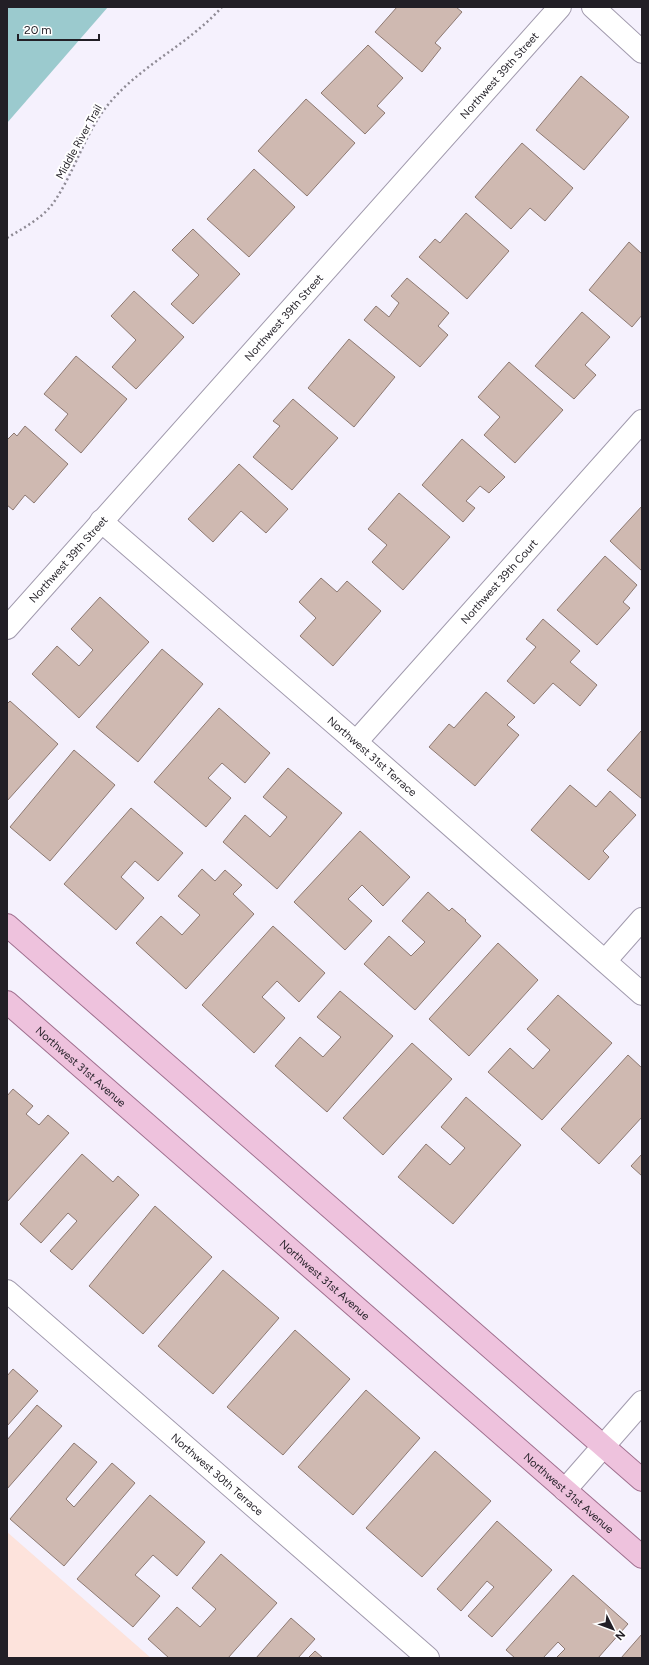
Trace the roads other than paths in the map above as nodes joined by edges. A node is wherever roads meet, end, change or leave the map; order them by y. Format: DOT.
graph roads {
  1 [pos="560,7"];
  2 [pos="593,7"];
  3 [pos="642,52"];
  4 [pos="642,421"];
  5 [pos="101,521"];
  6 [pos="7,628"];
  7 [pos="356,742"];
  8 [pos="642,919"];
  9 [pos="7,925"];
  10 [pos="605,961"];
  11 [pos="642,994"];
  12 [pos="7,1002"];
  13 [pos="7,1291"];
  14 [pos="642,1402"];
  15 [pos="603,1446"];
  16 [pos="642,1480"];
  17 [pos="565,1490"];
  18 [pos="642,1557"];
  19 [pos="428,1658"];
  1 -- 5 [label="street, Northwest 39th Street"];
  2 -- 3 [label="street"];
  4 -- 7 [label="street, Northwest 39th Court"];
  5 -- 6 [label="street, Northwest 39th Street"];
  5 -- 7 [label="street, Northwest 31st Terrace"];
  7 -- 10 [label="street, Northwest 31st Terrace"];
  8 -- 10 [label="street"];
  9 -- 15 [label="main road"];
  10 -- 11 [label="street, Northwest 31st Terrace"];
  12 -- 17 [label="main road, Northwest 31st Avenue"];
  13 -- 19 [label="street, Northwest 30th Terrace"];
  14 -- 15 [label="street"];
  15 -- 16 [label="main road"];
  15 -- 17 [label="street"];
  17 -- 18 [label="main road, Northwest 31st Avenue"];
}
